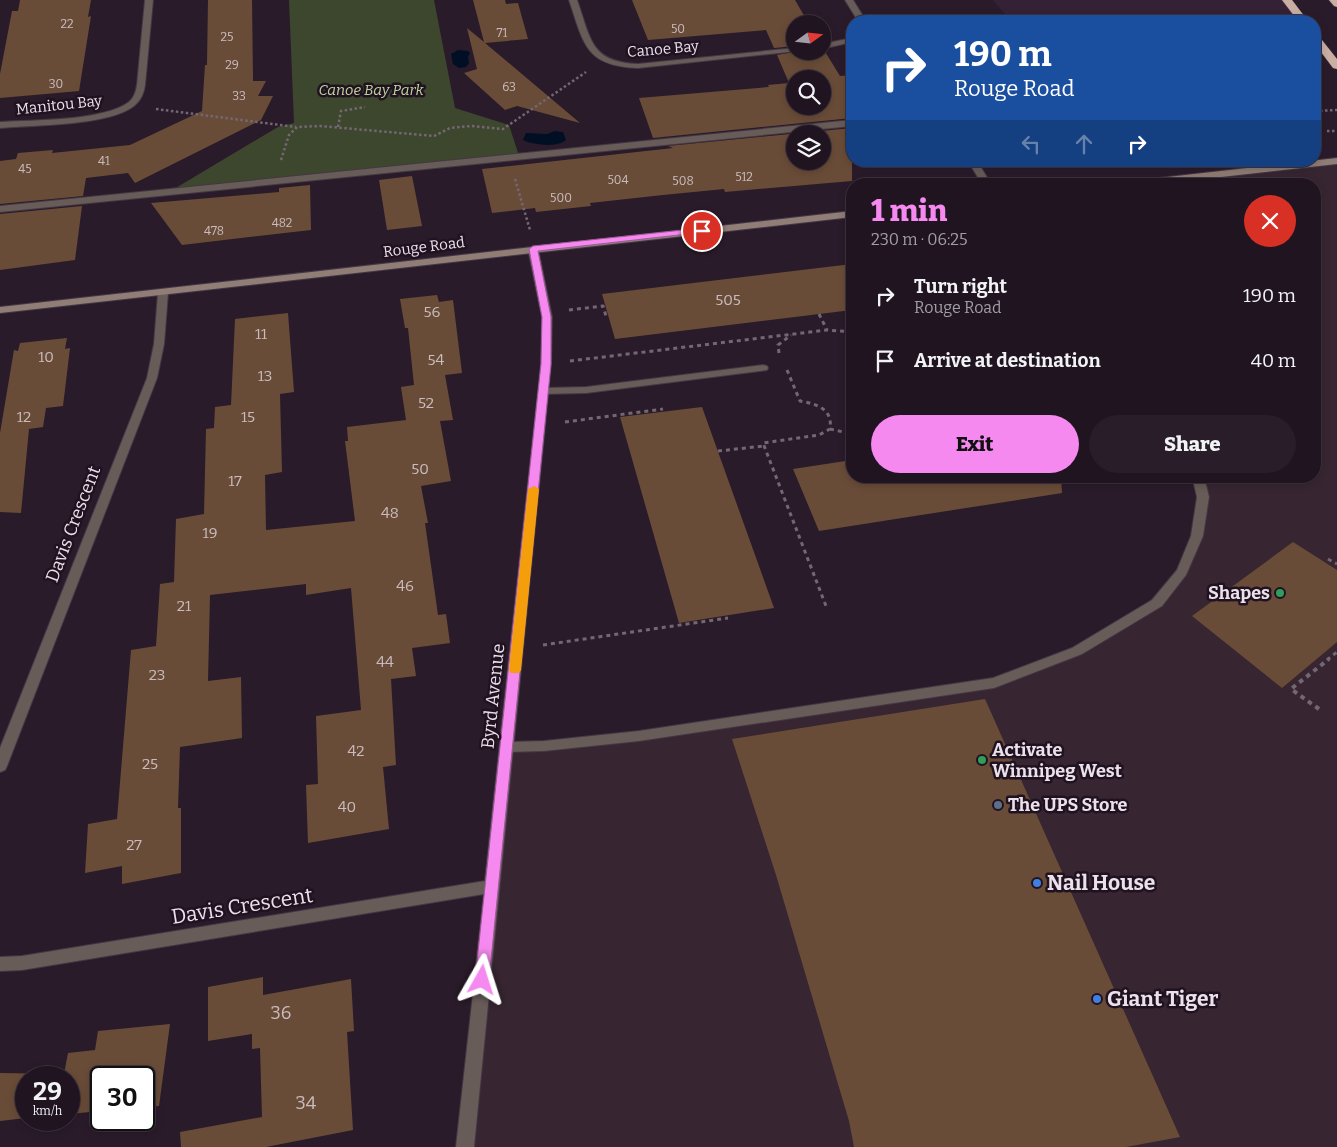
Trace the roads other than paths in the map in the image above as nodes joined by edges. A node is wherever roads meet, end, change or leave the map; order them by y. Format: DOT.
graph roads {
  1 [pos="150,0"];
  2 [pos="574,0"];
  3 [pos="849,0"];
  4 [pos="1287,0"];
  5 [pos="1334,0"];
  6 [pos="1337,4"];
  7 [pos="858,15"];
  8 [pos="1298,15"];
  9 [pos="846,41"];
  10 [pos="831,45"];
  11 [pos="1321,45"];
  12 [pos="786,51"];
  13 [pos="1337,66"];
  14 [pos="846,124"];
  15 [pos="0,125"];
  16 [pos="1337,161"];
  17 [pos="1321,163"];
  18 [pos="976,167"];
  19 [pos="1284,167"];
  20 [pos="983,178"];
  21 [pos="1185,178"];
  22 [pos="0,209"];
  23 [pos="846,215"];
  24 [pos="533,249"];
  25 [pos="163,293"];
  26 [pos="0,310"];
  27 [pos="763,368"];
  28 [pos="544,391"];
  29 [pos="1200,483"];
  30 [pos="507,747"];
  31 [pos="0,766"];
  32 [pos="491,886"];
  33 [pos="0,964"];
  34 [pos="465,1147"];
  1 -- 15 [label="street, Manitou Bay"];
  2 -- 12 [label="street, Canoe Bay"];
  3 -- 7 [label="street"];
  4 -- 8 [label="highway"];
  5 -- 6 [label="highway"];
  9 -- 10 [label="street"];
  11 -- 13 [label="highway"];
  14 -- 22 [label="street"];
  16 -- 17 [label="street"];
  18 -- 20 [label="street"];
  19 -- 21 [label="street"];
  23 -- 24 [label="street, Rouge Road"];
  24 -- 25 [label="street, Rouge Road"];
  24 -- 28 [label="street, Byrd Avenue"];
  25 -- 26 [label="street, Rouge Road"];
  25 -- 31 [label="street, Davis Crescent"];
  27 -- 28 [label="street"];
  28 -- 30 [label="street, Byrd Avenue"];
  29 -- 30 [label="street"];
  30 -- 32 [label="street, Byrd Avenue"];
  32 -- 33 [label="street, Davis Crescent"];
  32 -- 34 [label="street, Byrd Avenue"];
}
